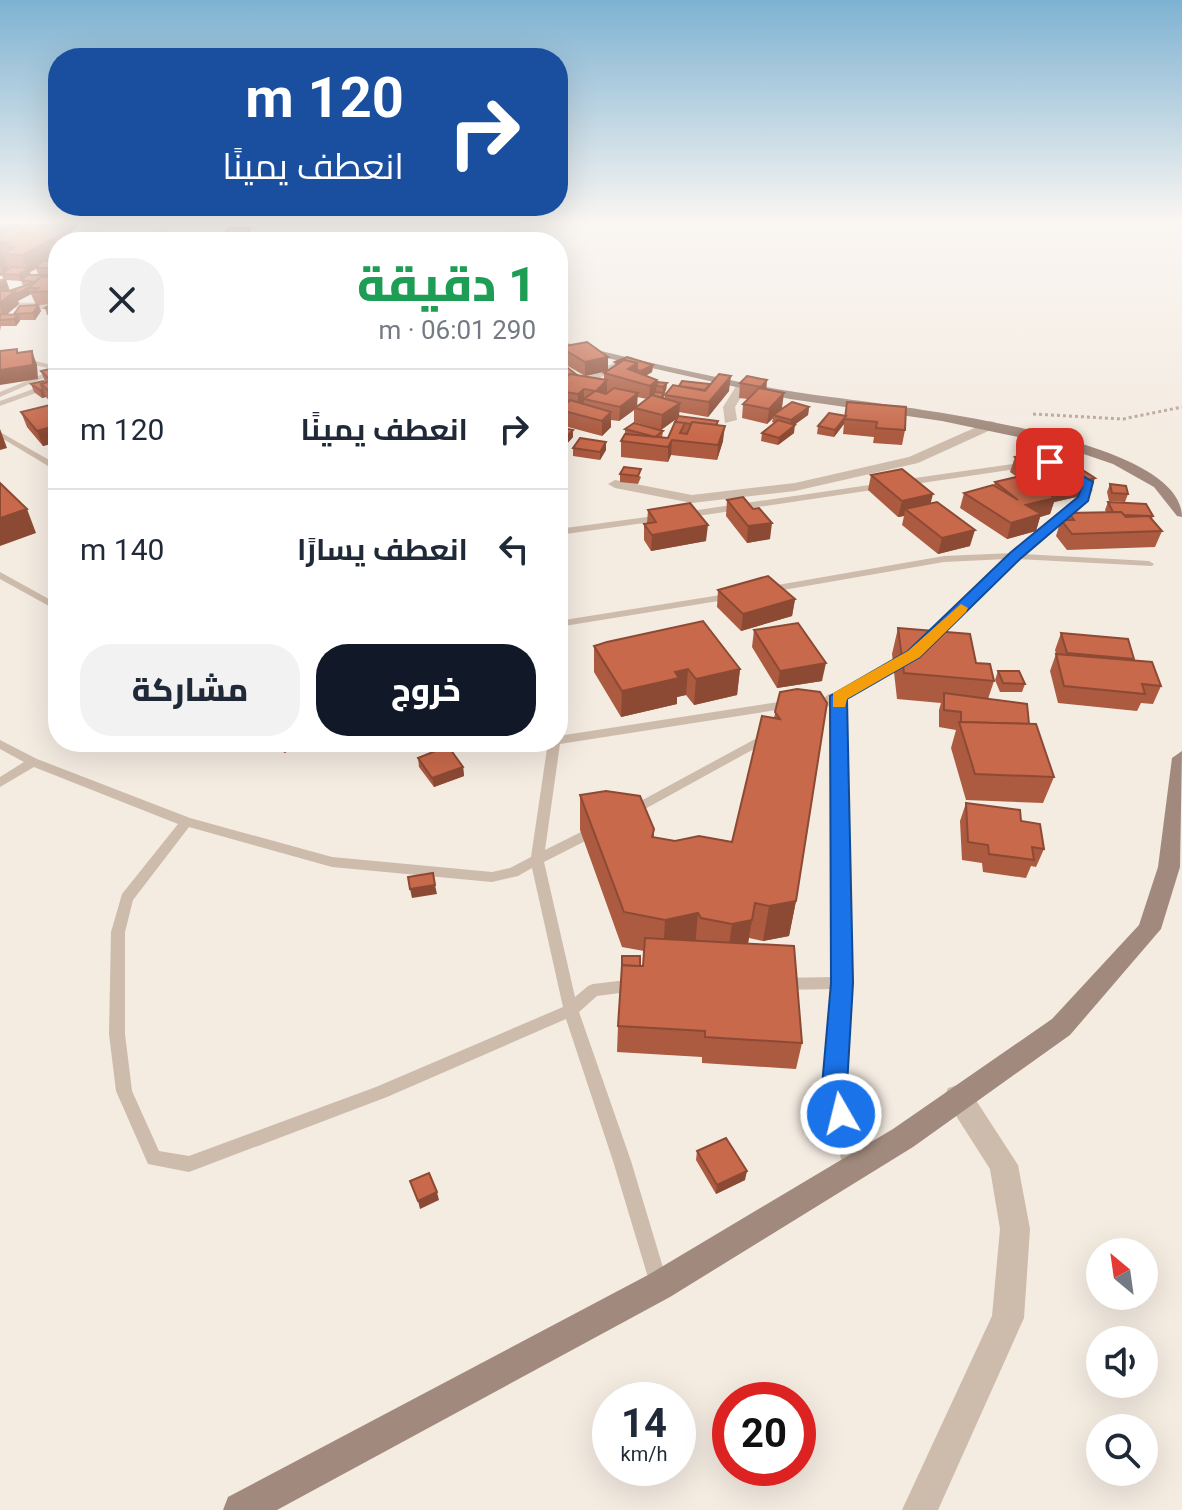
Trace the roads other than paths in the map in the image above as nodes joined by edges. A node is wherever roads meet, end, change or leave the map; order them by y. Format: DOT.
graph roads {
  1 [pos="0,305"];
  2 [pos="48,306"];
  3 [pos="568,347"];
  4 [pos="627,361"];
  5 [pos="0,362"];
  6 [pos="48,366"];
  7 [pos="48,375"];
  8 [pos="48,386"];
  9 [pos="742,386"];
  10 [pos="568,389"];
  11 [pos="0,395"];
  12 [pos="0,404"];
  13 [pos="730,420"];
  14 [pos="990,425"];
  15 [pos="0,434"];
  16 [pos="48,463"];
  17 [pos="1032,464"];
  18 [pos="1077,478"];
  19 [pos="615,484"];
  20 [pos="1182,513"];
  21 [pos="568,531"];
  22 [pos="1015,556"];
  23 [pos="1149,564"];
  24 [pos="0,575"];
  25 [pos="758,592"];
  26 [pos="743,594"];
  27 [pos="48,602"];
  28 [pos="568,622"];
  29 [pos="839,696"];
  30 [pos="799,719"];
  31 [pos="785,726"];
  32 [pos="568,739"];
  33 [pos="0,744"];
  34 [pos="554,752"];
  35 [pos="1182,758"];
  36 [pos="33,762"];
  37 [pos="0,783"];
  38 [pos="186,822"];
  39 [pos="537,860"];
  40 [pos="842,983"];
  41 [pos="658,984"];
  42 [pos="766,984"];
  43 [pos="571,1010"];
  44 [pos="958,1097"];
  45 [pos="852,1170"];
  46 [pos="659,1286"];
  47 [pos="241,1510"];
  48 [pos="920,1510"];
  1 -- 2 [label="street"];
  3 -- 4 [label="main road"];
  4 -- 9 [label="main road"];
  4 -- 10 [label="street"];
  5 -- 6 [label="lane"];
  7 -- 11 [label="lane"];
  8 -- 12 [label="lane"];
  9 -- 13 [label="street"];
  9 -- 14 [label="main road"];
  14 -- 19 [label="street"];
  14 -- 20 [label="main road"];
  15 -- 16 [label="lane"];
  17 -- 21 [label="lane"];
  18 -- 22 [label="lane"];
  22 -- 23 [label="lane"];
  22 -- 25 [label="lane"];
  22 -- 29 [label="lane"];
  24 -- 27 [label="lane"];
  26 -- 28 [label="lane"];
  29 -- 30 [label="lane"];
  29 -- 32 [label="lane"];
  29 -- 40 [label="lane"];
  31 -- 39 [label="lane"];
  33 -- 36 [label="lane"];
  34 -- 39 [label="lane"];
  35 -- 44 [label="main road"];
  36 -- 37 [label="lane"];
  36 -- 38 [label="lane"];
  38 -- 39 [label="lane"];
  38 -- 43 [label="lane"];
  39 -- 43 [label="lane"];
  40 -- 42 [label="lane"];
  40 -- 45 [label="lane"];
  41 -- 43 [label="lane"];
  43 -- 46 [label="lane"];
  44 -- 45 [label="main road"];
  44 -- 48 [label="street"];
  45 -- 46 [label="main road"];
  46 -- 47 [label="main road"];
}
